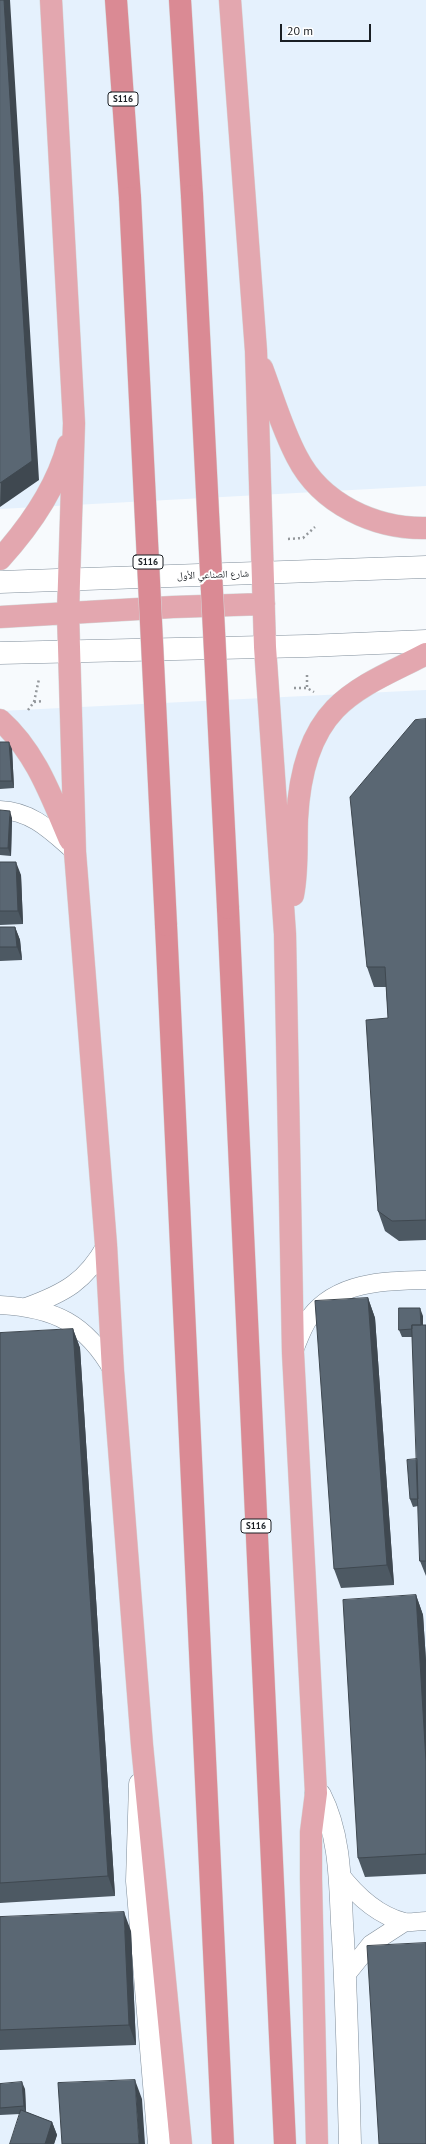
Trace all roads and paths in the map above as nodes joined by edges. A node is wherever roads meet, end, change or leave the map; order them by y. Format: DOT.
graph roads {
  1 [pos="51,0"];
  2 [pos="116,0"];
  3 [pos="180,0"];
  4 [pos="230,0"];
  5 [pos="256,351"];
  6 [pos="74,423"];
  7 [pos="315,527"];
  8 [pos="426,528"];
  9 [pos="286,539"];
  10 [pos="0,559"];
  11 [pos="426,567"];
  12 [pos="262,573"];
  13 [pos="71,580"];
  14 [pos="0,582"];
  15 [pos="264,604"];
  16 [pos="68,613"];
  17 [pos="0,617"];
  18 [pos="426,641"];
  19 [pos="265,647"];
  20 [pos="69,652"];
  21 [pos="0,653"];
  22 [pos="426,654"];
  23 [pos="307,675"];
  24 [pos="39,679"];
  25 [pos="289,688"];
  26 [pos="28,710"];
  27 [pos="0,720"];
  28 [pos="0,810"];
  29 [pos="75,852"];
  30 [pos="285,934"];
  31 [pos="106,1245"];
  32 [pos="426,1280"];
  33 [pos="0,1305"];
  34 [pos="26,1307"];
  35 [pos="293,1353"];
  36 [pos="113,1371"];
  37 [pos="142,1745"];
  38 [pos="316,1793"];
  39 [pos="339,1873"];
  40 [pos="426,1921"];
  41 [pos="405,1922"];
  42 [pos="346,1975"];
  43 [pos="159,2144"];
  44 [pos="181,2144"];
  45 [pos="223,2144"];
  46 [pos="285,2144"];
  47 [pos="317,2144"];
  48 [pos="350,2144"];
  1 -- 6 [label="main road"];
  2 -- 45 [label="highway, S116, bridge"];
  3 -- 46 [label="highway, S116, bridge"];
  4 -- 5 [label="main road"];
  5 -- 8 [label="main road"];
  5 -- 12 [label="main road"];
  6 -- 10 [label="main road"];
  6 -- 13 [label="main road"];
  7 -- 9 [label="path"];
  11 -- 12 [label="main road, شارع الصناعي الأول"];
  12 -- 13 [label="main road, شارع الصناعي الأول"];
  12 -- 15 [label="main road"];
  13 -- 14 [label="main road, شارع الصناعي الأول"];
  13 -- 16 [label="main road"];
  15 -- 16 [label="main road"];
  15 -- 19 [label="main road"];
  16 -- 17 [label="main road"];
  16 -- 20 [label="main road"];
  18 -- 19 [label="main road"];
  19 -- 20 [label="main road"];
  19 -- 30 [label="main road"];
  20 -- 21 [label="main road"];
  20 -- 29 [label="main road"];
  22 -- 30 [label="main road"];
  23 -- 25 [label="path"];
  24 -- 26 [label="path"];
  27 -- 29 [label="main road"];
  28 -- 29 [label="lane"];
  29 -- 31 [label="main road"];
  30 -- 35 [label="main road"];
  31 -- 34 [label="lane"];
  31 -- 36 [label="main road"];
  32 -- 35 [label="lane"];
  33 -- 34 [label="lane"];
  34 -- 36 [label="lane"];
  35 -- 38 [label="main road"];
  36 -- 37 [label="main road"];
  37 -- 43 [label="main road"];
  37 -- 44 [label="main road"];
  38 -- 39 [label="main road"];
  38 -- 47 [label="main road"];
  39 -- 41 [label="lane"];
  39 -- 42 [label="main road"];
  40 -- 41 [label="lane"];
  41 -- 42 [label="lane"];
  42 -- 48 [label="main road"];
}
